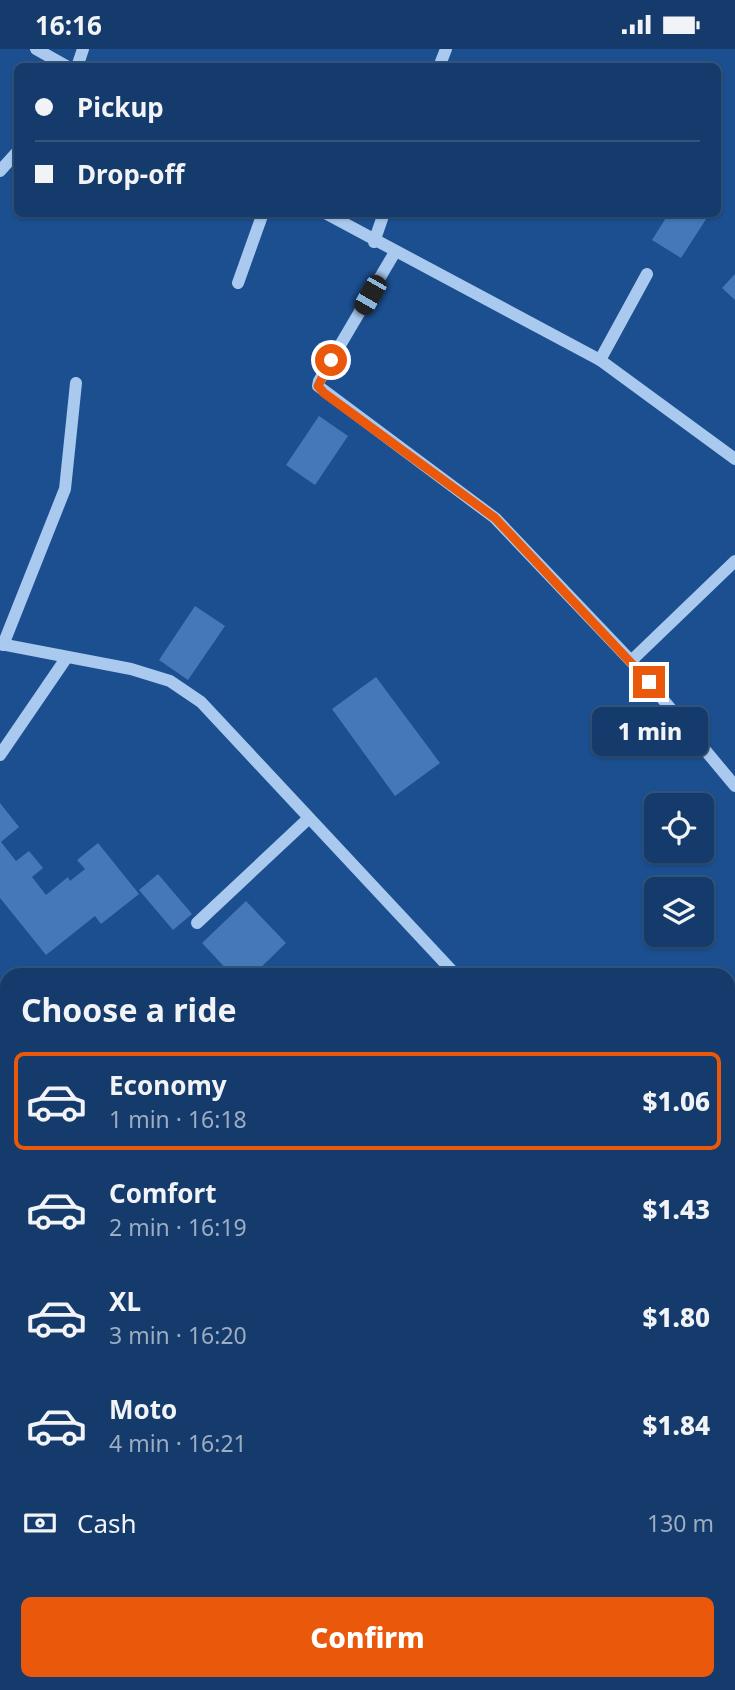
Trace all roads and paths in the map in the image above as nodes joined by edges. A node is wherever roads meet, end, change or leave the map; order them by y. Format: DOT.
graph roads {
  1 [pos="36,49"];
  2 [pos="61,63"];
  3 [pos="14,155"];
  4 [pos="0,170"];
  5 [pos="261,217"];
  6 [pos="332,217"];
  7 [pos="383,217"];
  8 [pos="374,242"];
  9 [pos="395,253"];
  10 [pos="647,274"];
  11 [pos="238,283"];
  12 [pos="600,360"];
  13 [pos="76,383"];
  14 [pos="735,459"];
  15 [pos="735,561"];
  16 [pos="1,645"];
  17 [pos="67,657"];
  18 [pos="631,661"];
  19 [pos="0,755"];
  20 [pos="735,786"];
  21 [pos="309,818"];
  22 [pos="197,923"];
  23 [pos="449,968"];
  1 -- 2 [label="street"];
  3 -- 4 [label="street"];
  5 -- 11 [label="street"];
  6 -- 8 [label="street"];
  7 -- 8 [label="street"];
  8 -- 9 [label="street"];
  9 -- 12 [label="street"];
  9 -- 18 [label="street"];
  10 -- 12 [label="street"];
  12 -- 14 [label="street"];
  13 -- 16 [label="street"];
  15 -- 18 [label="street"];
  16 -- 17 [label="street"];
  17 -- 19 [label="street"];
  17 -- 21 [label="street"];
  18 -- 20 [label="street"];
  21 -- 22 [label="street"];
  21 -- 23 [label="street"];
}
